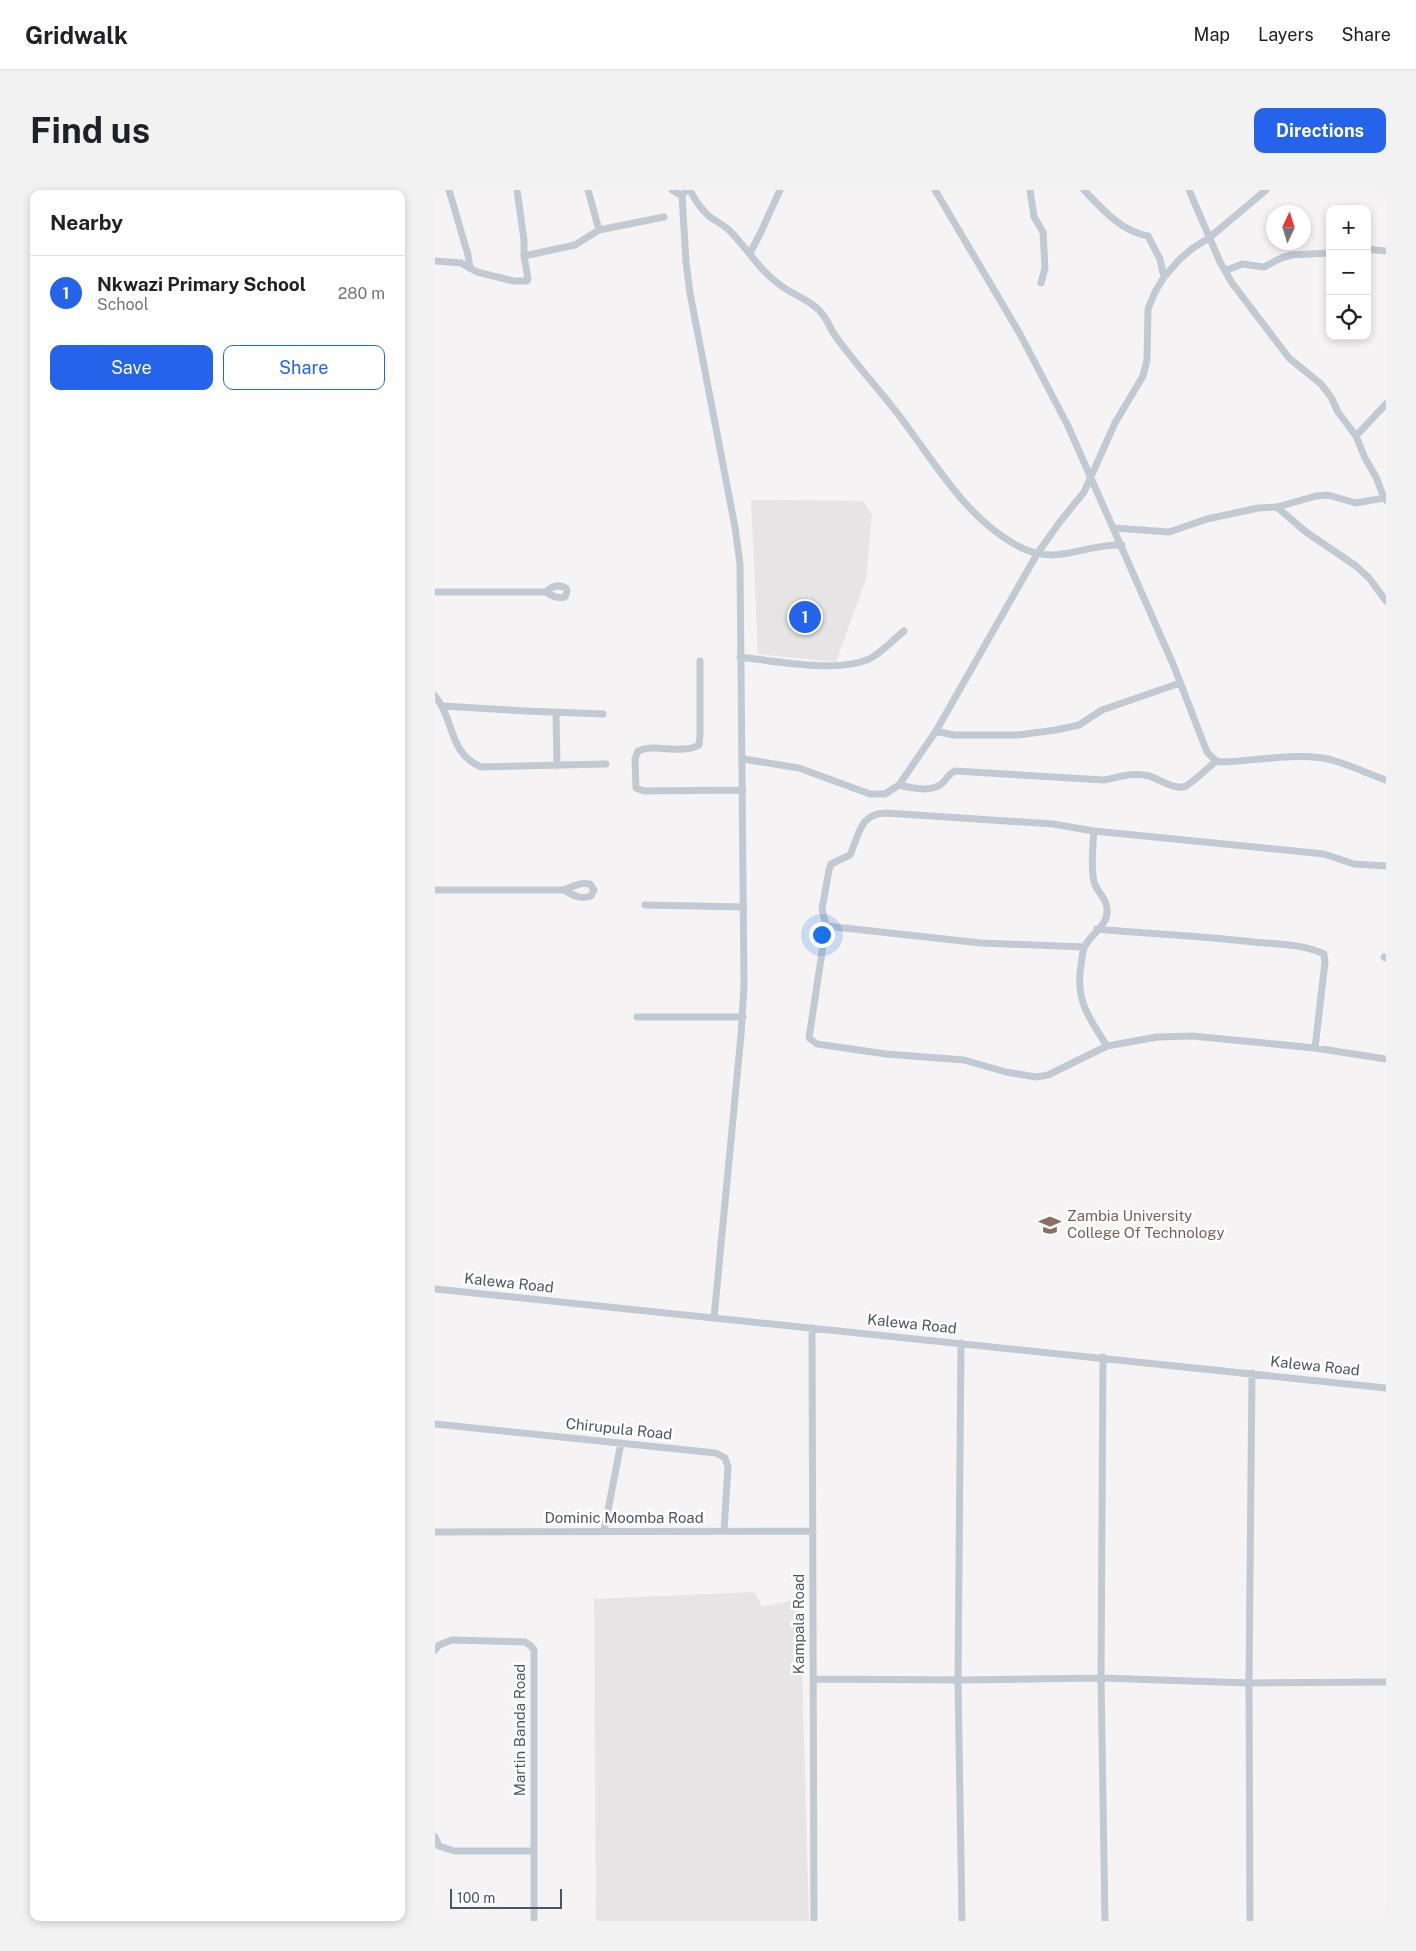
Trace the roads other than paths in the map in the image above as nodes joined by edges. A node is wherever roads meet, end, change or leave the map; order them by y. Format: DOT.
graph roads {
  1 [pos="449,190"];
  2 [pos="517,190"];
  3 [pos="588,190"];
  4 [pos="673,190"];
  5 [pos="690,190"];
  6 [pos="780,190"];
  7 [pos="935,190"];
  8 [pos="1030,190"];
  9 [pos="1084,190"];
  10 [pos="1189,190"];
  11 [pos="1265,190"];
  12 [pos="684,193"];
  13 [pos="665,217"];
  14 [pos="599,230"];
  15 [pos="1209,238"];
  16 [pos="1371,250"];
  17 [pos="1386,252"];
  18 [pos="750,253"];
  19 [pos="1326,253"];
  20 [pos="524,256"];
  21 [pos="435,260"];
  22 [pos="470,268"];
  23 [pos="1225,271"];
  24 [pos="1164,277"];
  25 [pos="1041,282"];
  26 [pos="1386,404"];
  27 [pos="1356,436"];
  28 [pos="1092,477"];
  29 [pos="1385,499"];
  30 [pos="1277,507"];
  31 [pos="1114,528"];
  32 [pos="1122,545"];
  33 [pos="1037,554"];
  34 [pos="435,592"];
  35 [pos="546,592"];
  36 [pos="1386,601"];
  37 [pos="904,631"];
  38 [pos="740,658"];
  39 [pos="700,660"];
  40 [pos="1180,684"];
  41 [pos="435,696"];
  42 [pos="443,706"];
  43 [pos="556,713"];
  44 [pos="603,714"];
  45 [pos="936,731"];
  46 [pos="743,759"];
  47 [pos="1216,762"];
  48 [pos="606,764"];
  49 [pos="557,766"];
  50 [pos="1386,780"];
  51 [pos="899,785"];
  52 [pos="743,790"];
  53 [pos="1094,831"];
  54 [pos="1386,866"];
  55 [pos="435,890"];
  56 [pos="564,890"];
  57 [pos="645,905"];
  58 [pos="744,907"];
  59 [pos="827,926"];
  60 [pos="1097,929"];
  61 [pos="1084,948"];
  62 [pos="637,1017"];
  63 [pos="743,1017"];
  64 [pos="1107,1046"];
  65 [pos="1315,1048"];
  66 [pos="1386,1059"];
  67 [pos="435,1289"];
  68 [pos="714,1318"];
  69 [pos="812,1328"];
  70 [pos="961,1343"];
  71 [pos="1103,1357"];
  72 [pos="1251,1373"];
  73 [pos="1386,1388"];
  74 [pos="435,1424"];
  75 [pos="621,1443"];
  76 [pos="604,1531"];
  77 [pos="724,1531"];
  78 [pos="435,1532"];
  79 [pos="813,1532"];
  80 [pos="437,1648"];
  81 [pos="1101,1678"];
  82 [pos="813,1679"];
  83 [pos="958,1680"];
  84 [pos="1386,1682"];
  85 [pos="1249,1683"];
  86 [pos="435,1837"];
  87 [pos="533,1851"];
  88 [pos="534,1921"];
  89 [pos="814,1921"];
  90 [pos="962,1921"];
  91 [pos="1105,1921"];
  92 [pos="1250,1921"];
  1 -- 22 [label="street"];
  2 -- 20 [label="street"];
  3 -- 14 [label="street"];
  4 -- 12 [label="street"];
  5 -- 18 [label="street"];
  6 -- 18 [label="street"];
  7 -- 28 [label="street"];
  8 -- 25 [label="street"];
  9 -- 24 [label="street"];
  10 -- 15 [label="street"];
  11 -- 15 [label="street"];
  12 -- 38 [label="street"];
  13 -- 14 [label="street"];
  14 -- 20 [label="street"];
  15 -- 23 [label="street"];
  15 -- 24 [label="street"];
  16 -- 17 [label="street"];
  18 -- 33 [label="street"];
  19 -- 23 [label="street"];
  20 -- 22 [label="street"];
  21 -- 22 [label="street"];
  23 -- 27 [label="street"];
  24 -- 28 [label="street"];
  26 -- 27 [label="street"];
  27 -- 29 [label="street"];
  28 -- 31 [label="street"];
  28 -- 33 [label="street"];
  29 -- 30 [label="street"];
  30 -- 31 [label="street"];
  30 -- 36 [label="street"];
  31 -- 32 [label="street"];
  32 -- 33 [label="street"];
  32 -- 40 [label="street"];
  33 -- 45 [label="street"];
  34 -- 35 [label="street"];
  37 -- 38 [label="street"];
  38 -- 46 [label="street"];
  39 -- 52 [label="street"];
  40 -- 45 [label="street"];
  40 -- 47 [label="street"];
  41 -- 42 [label="street"];
  42 -- 43 [label="street"];
  42 -- 49 [label="street"];
  43 -- 44 [label="street"];
  43 -- 49 [label="street"];
  45 -- 51 [label="street"];
  46 -- 51 [label="street"];
  46 -- 52 [label="street"];
  47 -- 50 [label="street"];
  47 -- 51 [label="street"];
  48 -- 49 [label="street"];
  52 -- 58 [label="street"];
  53 -- 54 [label="street"];
  53 -- 59 [label="street"];
  53 -- 60 [label="street"];
  55 -- 56 [label="street"];
  57 -- 58 [label="street"];
  58 -- 63 [label="street"];
  59 -- 61 [label="street"];
  59 -- 64 [label="street"];
  60 -- 61 [label="street"];
  60 -- 65 [label="street"];
  61 -- 64 [label="street"];
  62 -- 63 [label="street"];
  63 -- 68 [label="street"];
  64 -- 65 [label="street"];
  65 -- 66 [label="street"];
  67 -- 68 [label="street, Kalewa Road"];
  68 -- 69 [label="street, Kalewa Road"];
  69 -- 70 [label="street, Kalewa Road"];
  69 -- 79 [label="street, Kampala Road"];
  70 -- 71 [label="street, Kalewa Road"];
  70 -- 83 [label="street"];
  71 -- 72 [label="street, Kalewa Road"];
  71 -- 81 [label="street"];
  72 -- 73 [label="street, Kalewa Road"];
  72 -- 85 [label="street"];
  74 -- 75 [label="street, Chirupula Road"];
  75 -- 76 [label="street"];
  75 -- 77 [label="street, Chirupula Road"];
  76 -- 77 [label="street, Dominic Moomba Road"];
  76 -- 78 [label="street, Dominic Moomba Road"];
  77 -- 79 [label="street, Dominic Moomba Road"];
  79 -- 82 [label="street, Kampala Road"];
  80 -- 87 [label="street, Martin Banda Road"];
  81 -- 83 [label="street"];
  81 -- 85 [label="street"];
  81 -- 91 [label="street"];
  82 -- 83 [label="street"];
  82 -- 89 [label="street, Kampala Road"];
  83 -- 90 [label="street"];
  84 -- 85 [label="street"];
  85 -- 92 [label="street"];
  86 -- 87 [label="street"];
  87 -- 88 [label="street, Martin Banda Road"];
}
